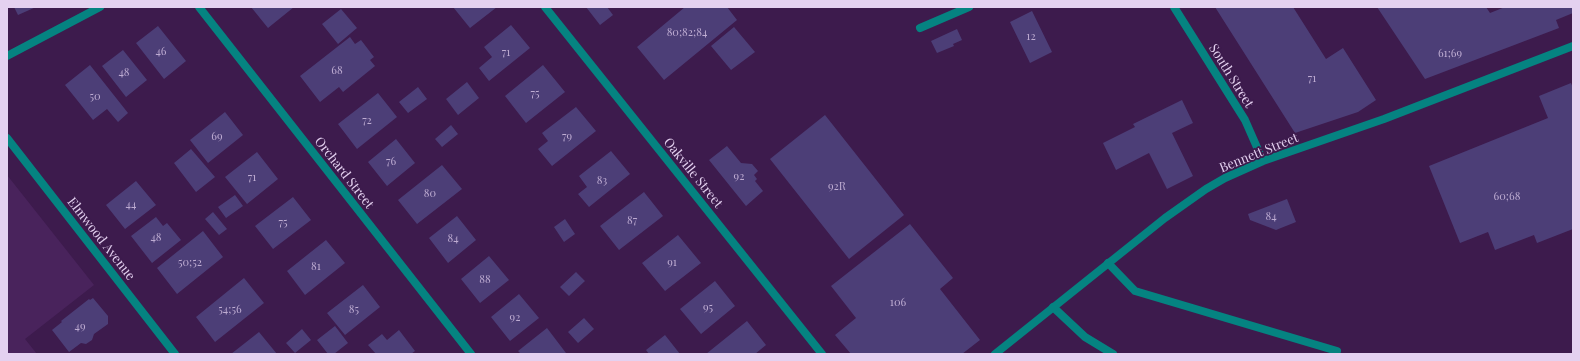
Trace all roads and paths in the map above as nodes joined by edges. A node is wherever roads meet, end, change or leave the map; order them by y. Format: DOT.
graph roads {
  1 [pos="100,7"];
  2 [pos="199,7"];
  3 [pos="545,7"];
  4 [pos="969,7"];
  5 [pos="1174,7"];
  6 [pos="920,28"];
  7 [pos="1573,46"];
  8 [pos="7,56"];
  9 [pos="7,138"];
  10 [pos="1263,161"];
  11 [pos="1108,263"];
  12 [pos="1053,307"];
  13 [pos="1337,351"];
  14 [pos="175,354"];
  15 [pos="471,354"];
  16 [pos="822,354"];
  17 [pos="995,354"];
  18 [pos="1113,354"];
  1 -- 8 [label="street"];
  2 -- 15 [label="street, Orchard Street"];
  3 -- 16 [label="street, Oakville Street"];
  4 -- 6 [label="street"];
  5 -- 10 [label="street, South Street"];
  7 -- 10 [label="street, Bennett Street"];
  9 -- 14 [label="street, Elmwood Avenue"];
  10 -- 11 [label="street, Bennett Street"];
  11 -- 12 [label="street, Bennett Street"];
  11 -- 13 [label="street"];
  12 -- 17 [label="street, Bennett Street"];
  12 -- 18 [label="street"];
}
